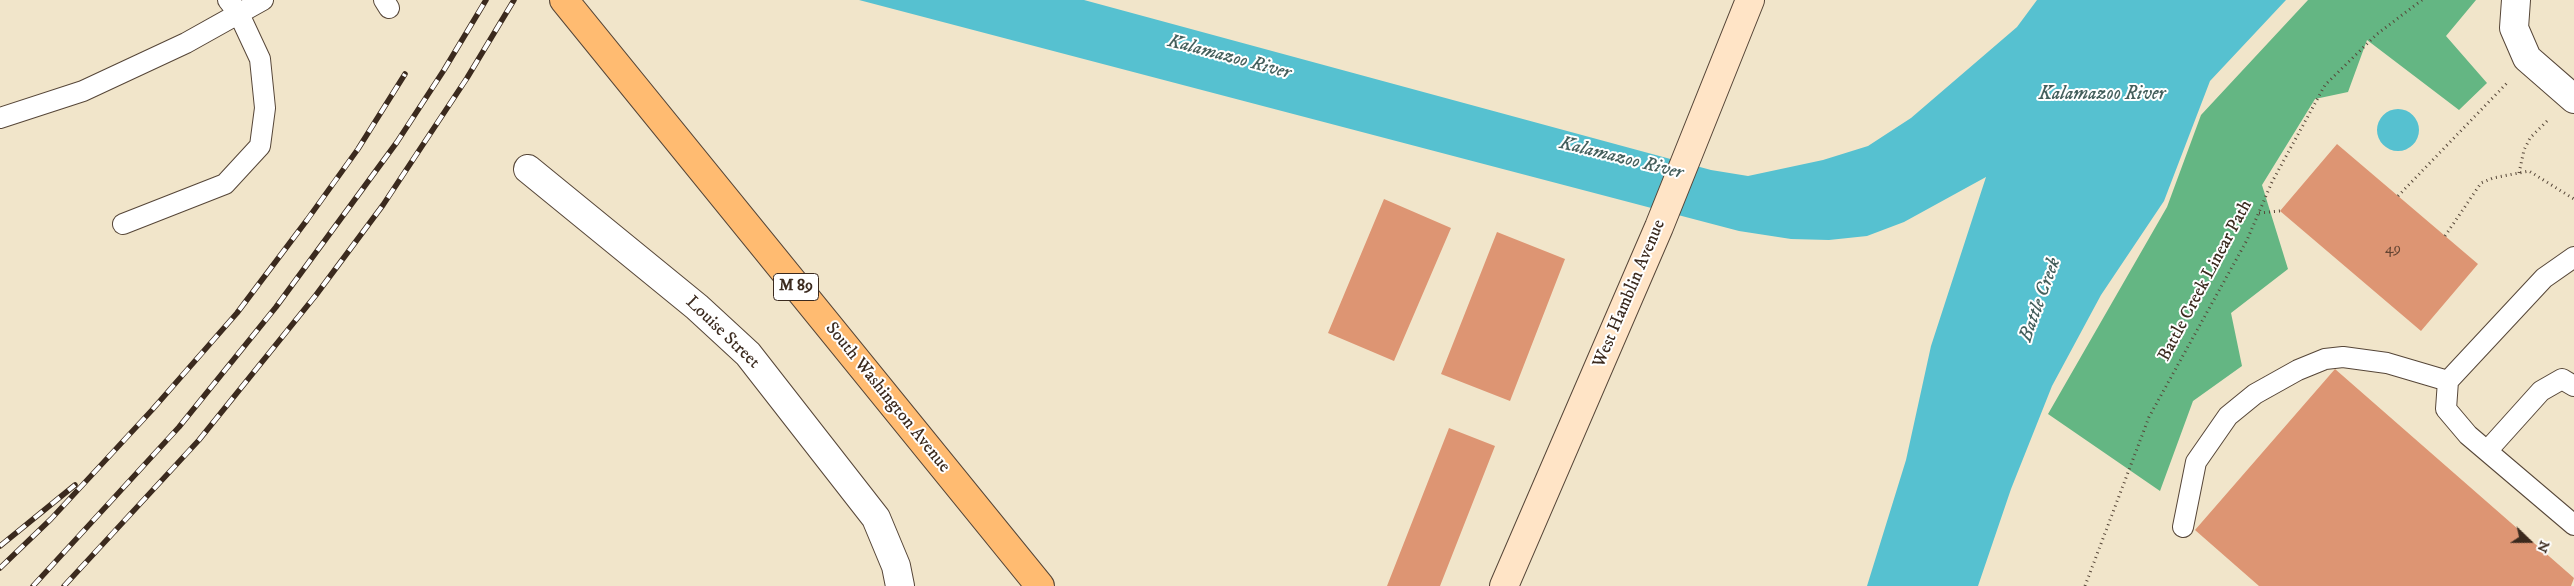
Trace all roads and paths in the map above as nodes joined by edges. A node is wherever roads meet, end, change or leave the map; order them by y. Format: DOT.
graph roads {
  1 [pos="264,0"];
  2 [pos="564,0"];
  3 [pos="1750,0"];
  4 [pos="2422,0"];
  5 [pos="2516,0"];
  6 [pos="234,7"];
  7 [pos="2529,59"];
  8 [pos="2572,98"];
  9 [pos="0,118"];
  10 [pos="528,169"];
  11 [pos="2519,173"];
  12 [pos="2398,196"];
  13 [pos="2574,199"];
  14 [pos="2280,211"];
  15 [pos="2259,213"];
  16 [pos="123,224"];
  17 [pos="2445,236"];
  18 [pos="2574,256"];
  19 [pos="2448,381"];
  20 [pos="2574,386"];
  21 [pos="2487,451"];
  22 [pos="2574,525"];
  23 [pos="2183,528"];
  24 [pos="1034,580"];
  25 [pos="900,586"];
  26 [pos="1504,586"];
  27 [pos="2086,586"];
  1 -- 6 [label="lane"];
  2 -- 24 [label="main road, South Washington Avenue / M 89"];
  3 -- 26 [label="street, West Hamblin Avenue"];
  4 -- 15 [label="path, Battle Creek Linear Path"];
  5 -- 7 [label="street"];
  6 -- 9 [label="lane"];
  6 -- 16 [label="lane"];
  7 -- 8 [label="street"];
  7 -- 12 [label="path"];
  8 -- 11 [label="path"];
  10 -- 25 [label="street, Louise Street"];
  11 -- 13 [label="path"];
  11 -- 17 [label="path"];
  14 -- 15 [label="path"];
  15 -- 27 [label="path, Battle Creek Linear Path"];
  18 -- 19 [label="lane"];
  19 -- 21 [label="lane"];
  19 -- 23 [label="lane"];
  20 -- 21 [label="lane"];
  21 -- 22 [label="lane"];
}
